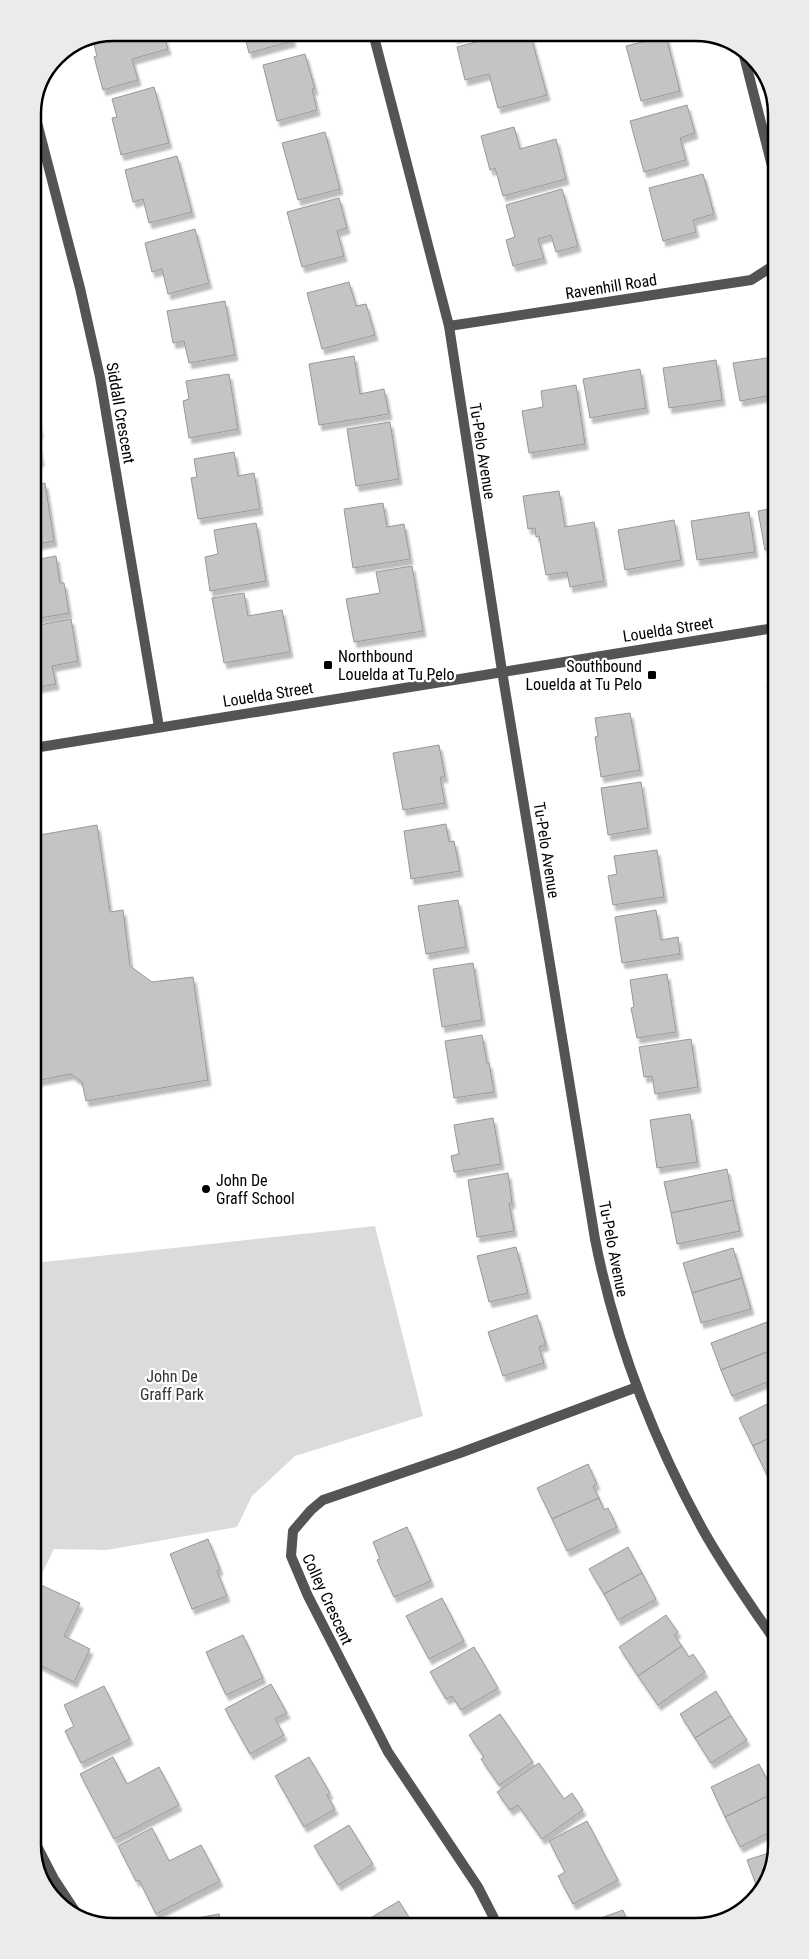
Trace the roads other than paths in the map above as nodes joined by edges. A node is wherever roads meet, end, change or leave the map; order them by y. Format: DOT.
graph roads {
  1 [pos="375,41"];
  2 [pos="746,63"];
  3 [pos="41,138"];
  4 [pos="768,150"];
  5 [pos="768,269"];
  6 [pos="449,326"];
  7 [pos="768,629"];
  8 [pos="502,671"];
  9 [pos="160,727"];
  10 [pos="41,747"];
  11 [pos="637,1387"];
  12 [pos="768,1631"];
  13 [pos="42,1856"];
  14 [pos="69,1902"];
  15 [pos="494,1918"];
  1 -- 6 [label="street, Tu-Pelo Avenue"];
  2 -- 4 [label="street"];
  3 -- 9 [label="street, Siddall Crescent"];
  5 -- 6 [label="street, Ravenhill Road"];
  6 -- 8 [label="street, Tu-Pelo Avenue"];
  7 -- 8 [label="street, Louelda Street"];
  8 -- 9 [label="street, Louelda Street"];
  8 -- 11 [label="street, Tu-Pelo Avenue"];
  9 -- 10 [label="street, Louelda Street"];
  11 -- 12 [label="street, Tu-Pelo Avenue"];
  11 -- 15 [label="street, Colley Crescent"];
  13 -- 14 [label="street"];
}
